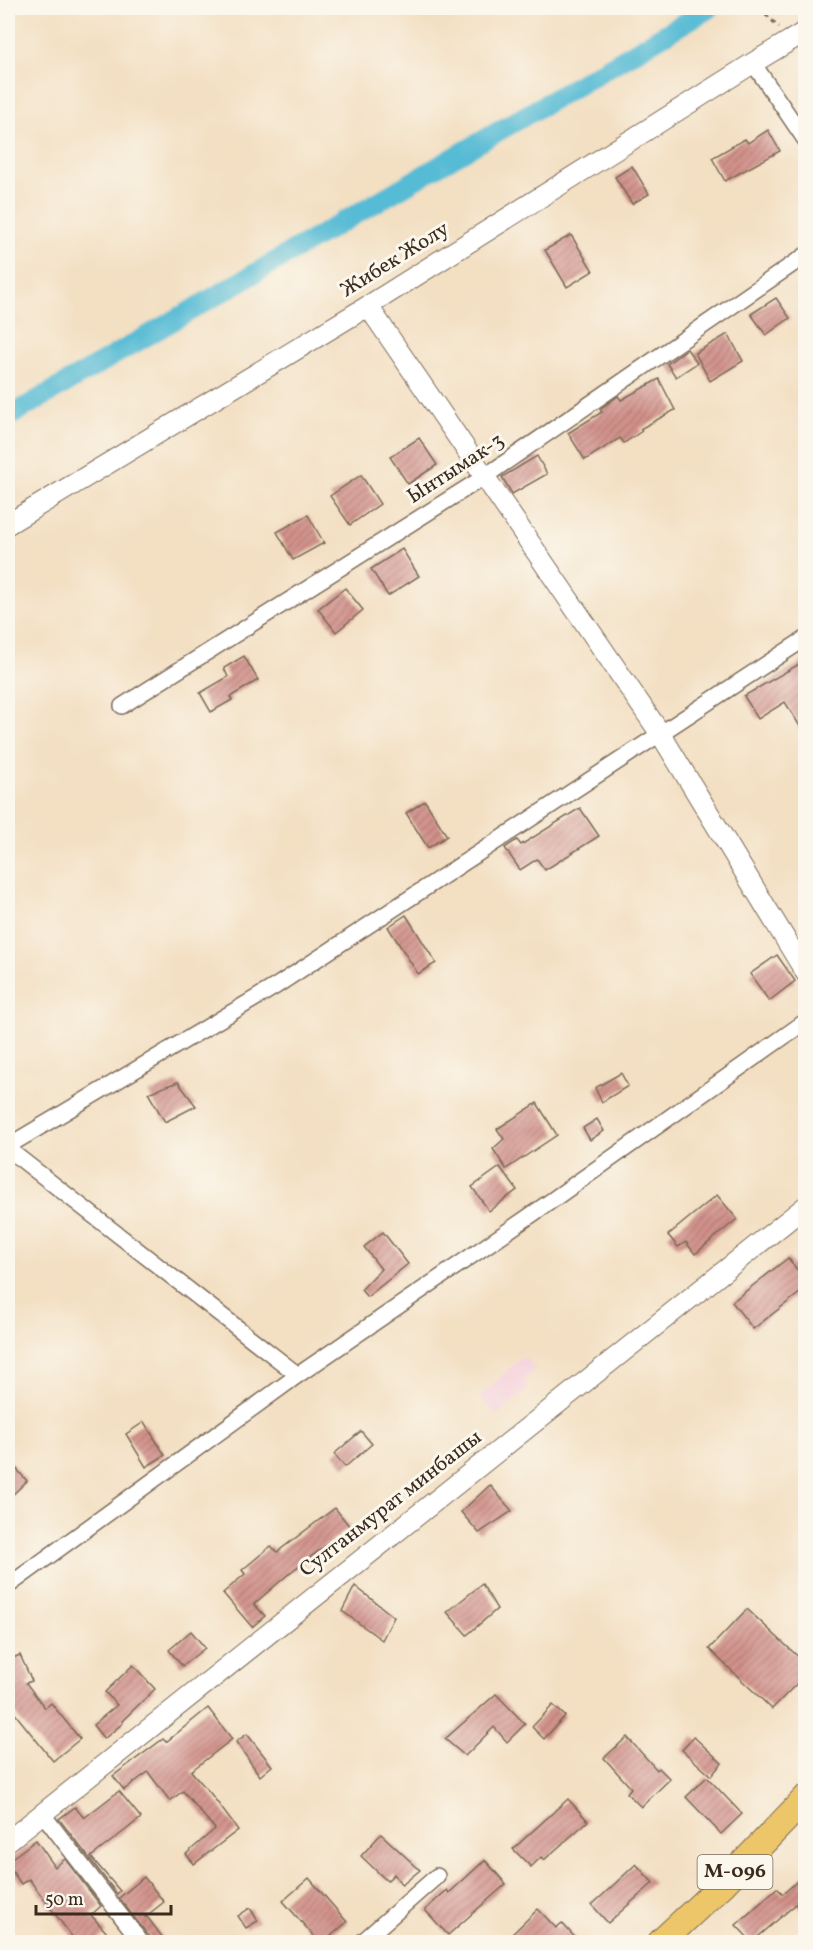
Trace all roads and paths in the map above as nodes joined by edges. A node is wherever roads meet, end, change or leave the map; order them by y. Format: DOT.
graph roads {
  1 [pos="759,8"];
  2 [pos="799,35"];
  3 [pos="753,63"];
  4 [pos="806,141"];
  5 [pos="806,255"];
  6 [pos="368,306"];
  7 [pos="484,477"];
  8 [pos="8,524"];
  9 [pos="806,638"];
  10 [pos="122,706"];
  11 [pos="660,733"];
  12 [pos="806,973"];
  13 [pos="806,1021"];
  14 [pos="8,1147"];
  15 [pos="806,1206"];
  16 [pos="298,1375"];
  17 [pos="8,1586"];
  18 [pos="806,1798"];
  19 [pos="42,1813"];
  20 [pos="8,1841"];
  21 [pos="437,1876"];
  22 [pos="141,1942"];
  23 [pos="362,1942"];
  24 [pos="660,1942"];
  1 -- 2 [label="path"];
  2 -- 3 [label="street, Жибек Жолу"];
  3 -- 4 [label="street"];
  3 -- 6 [label="street, Жибек Жолу"];
  5 -- 7 [label="street, Ынтымак-3"];
  6 -- 7 [label="street"];
  6 -- 8 [label="street, Жибек Жолу"];
  7 -- 10 [label="street, Ынтымак-3"];
  7 -- 11 [label="street"];
  9 -- 11 [label="street"];
  11 -- 12 [label="street"];
  11 -- 14 [label="street"];
  13 -- 16 [label="street"];
  14 -- 16 [label="street"];
  15 -- 19 [label="street, Султанмурат минбашы"];
  16 -- 17 [label="street"];
  18 -- 24 [label="main road, М-096"];
  19 -- 20 [label="street, Султанмурат минбашы"];
  19 -- 22 [label="street"];
  21 -- 23 [label="street"];
}
